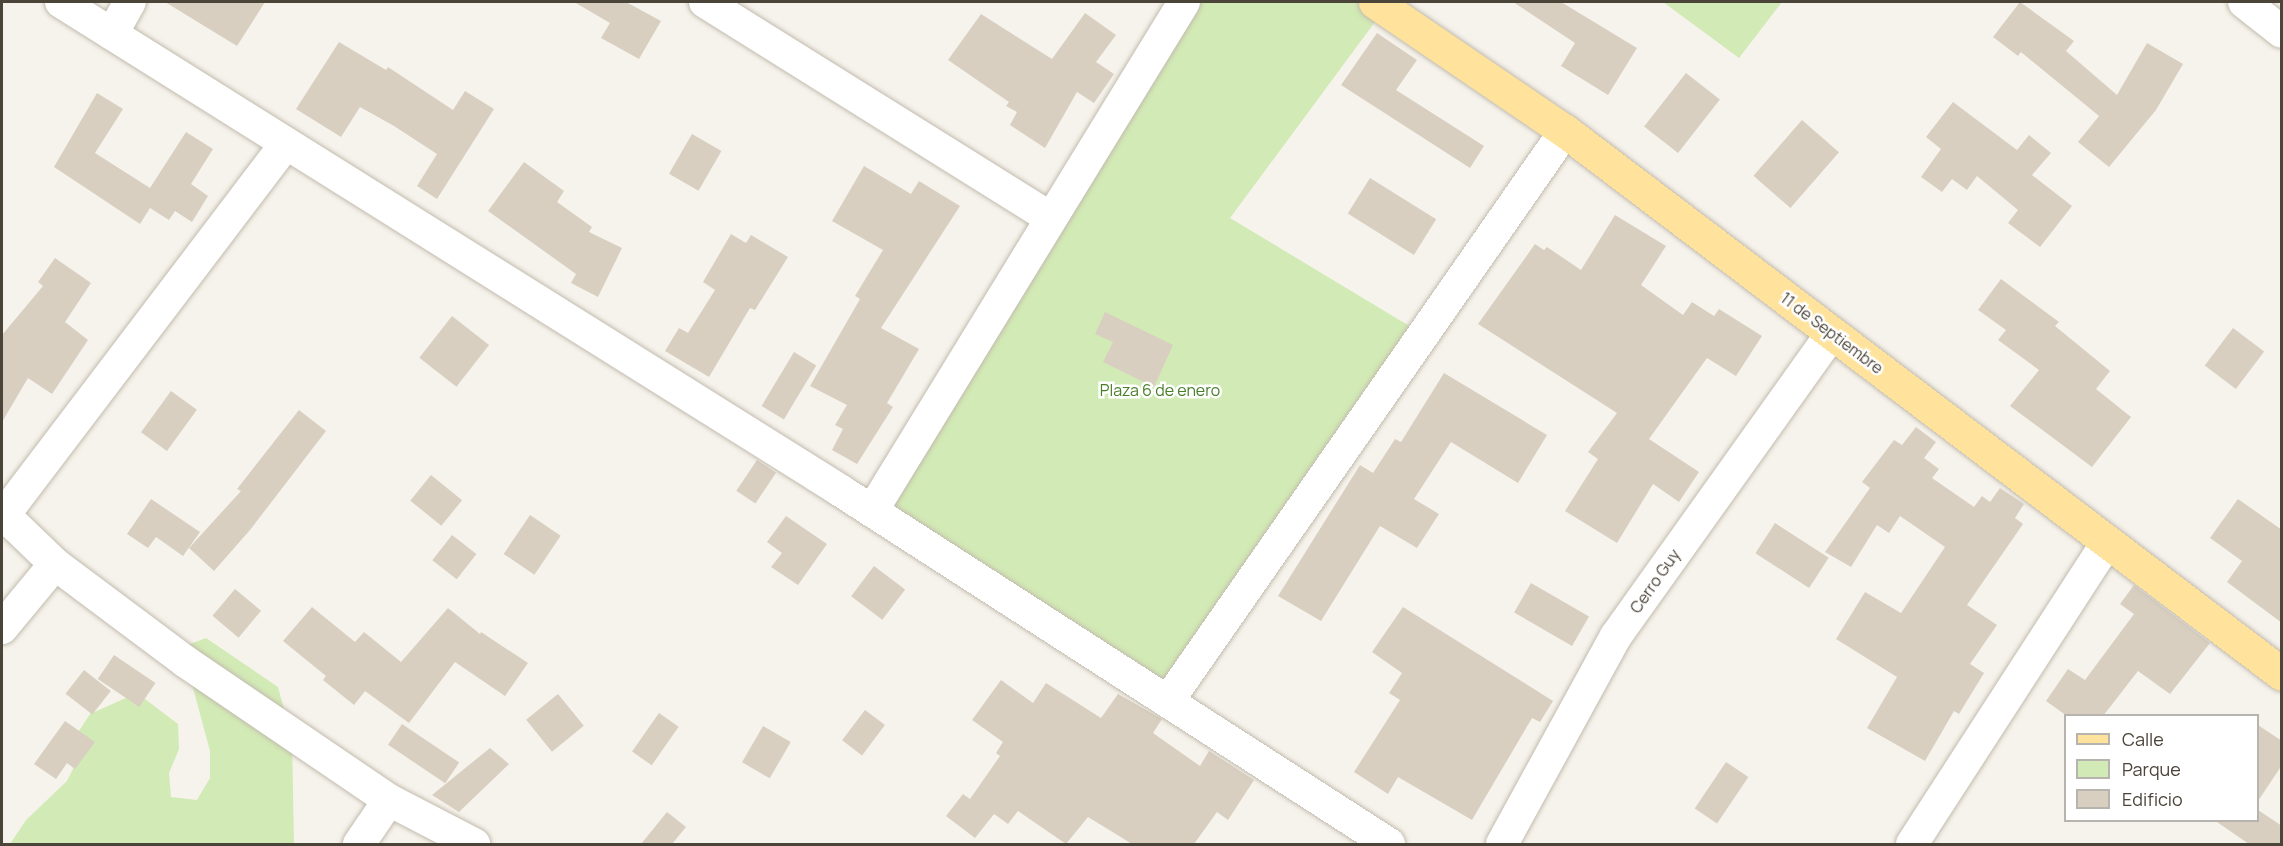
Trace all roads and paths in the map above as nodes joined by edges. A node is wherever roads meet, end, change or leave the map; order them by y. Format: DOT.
graph roads {
  1 [pos="61,2"];
  2 [pos="130,2"];
  3 [pos="705,2"];
  4 [pos="1184,2"];
  5 [pos="1375,2"];
  6 [pos="2244,2"];
  7 [pos="2282,32"];
  8 [pos="112,34"];
  9 [pos="1565,131"];
  10 [pos="286,144"];
  11 [pos="1051,218"];
  12 [pos="1832,333"];
  13 [pos="872,511"];
  14 [pos="2,514"];
  15 [pos="2107,542"];
  16 [pos="55,564"];
  17 [pos="2,628"];
  18 [pos="2282,674"];
  19 [pos="1168,701"];
  20 [pos="389,800"];
  21 [pos="359,844"];
  22 [pos="474,844"];
  23 [pos="1389,844"];
  24 [pos="1502,844"];
  25 [pos="1912,844"];
  1 -- 8 [label="street"];
  2 -- 8 [label="street"];
  3 -- 11 [label="street"];
  4 -- 11 [label="street"];
  5 -- 9 [label="main road, 11 de Septiembre"];
  6 -- 7 [label="street"];
  8 -- 10 [label="street"];
  9 -- 12 [label="main road, 11 de Septiembre"];
  9 -- 19 [label="street"];
  10 -- 13 [label="street"];
  10 -- 14 [label="street"];
  11 -- 13 [label="street"];
  12 -- 15 [label="main road, 11 de Septiembre"];
  12 -- 24 [label="street, Cerro Guy"];
  13 -- 19 [label="street"];
  14 -- 16 [label="street"];
  15 -- 18 [label="main road, 11 de Septiembre"];
  15 -- 25 [label="street"];
  16 -- 17 [label="street"];
  16 -- 20 [label="street"];
  19 -- 23 [label="street"];
  20 -- 21 [label="street"];
  20 -- 22 [label="street"];
}
